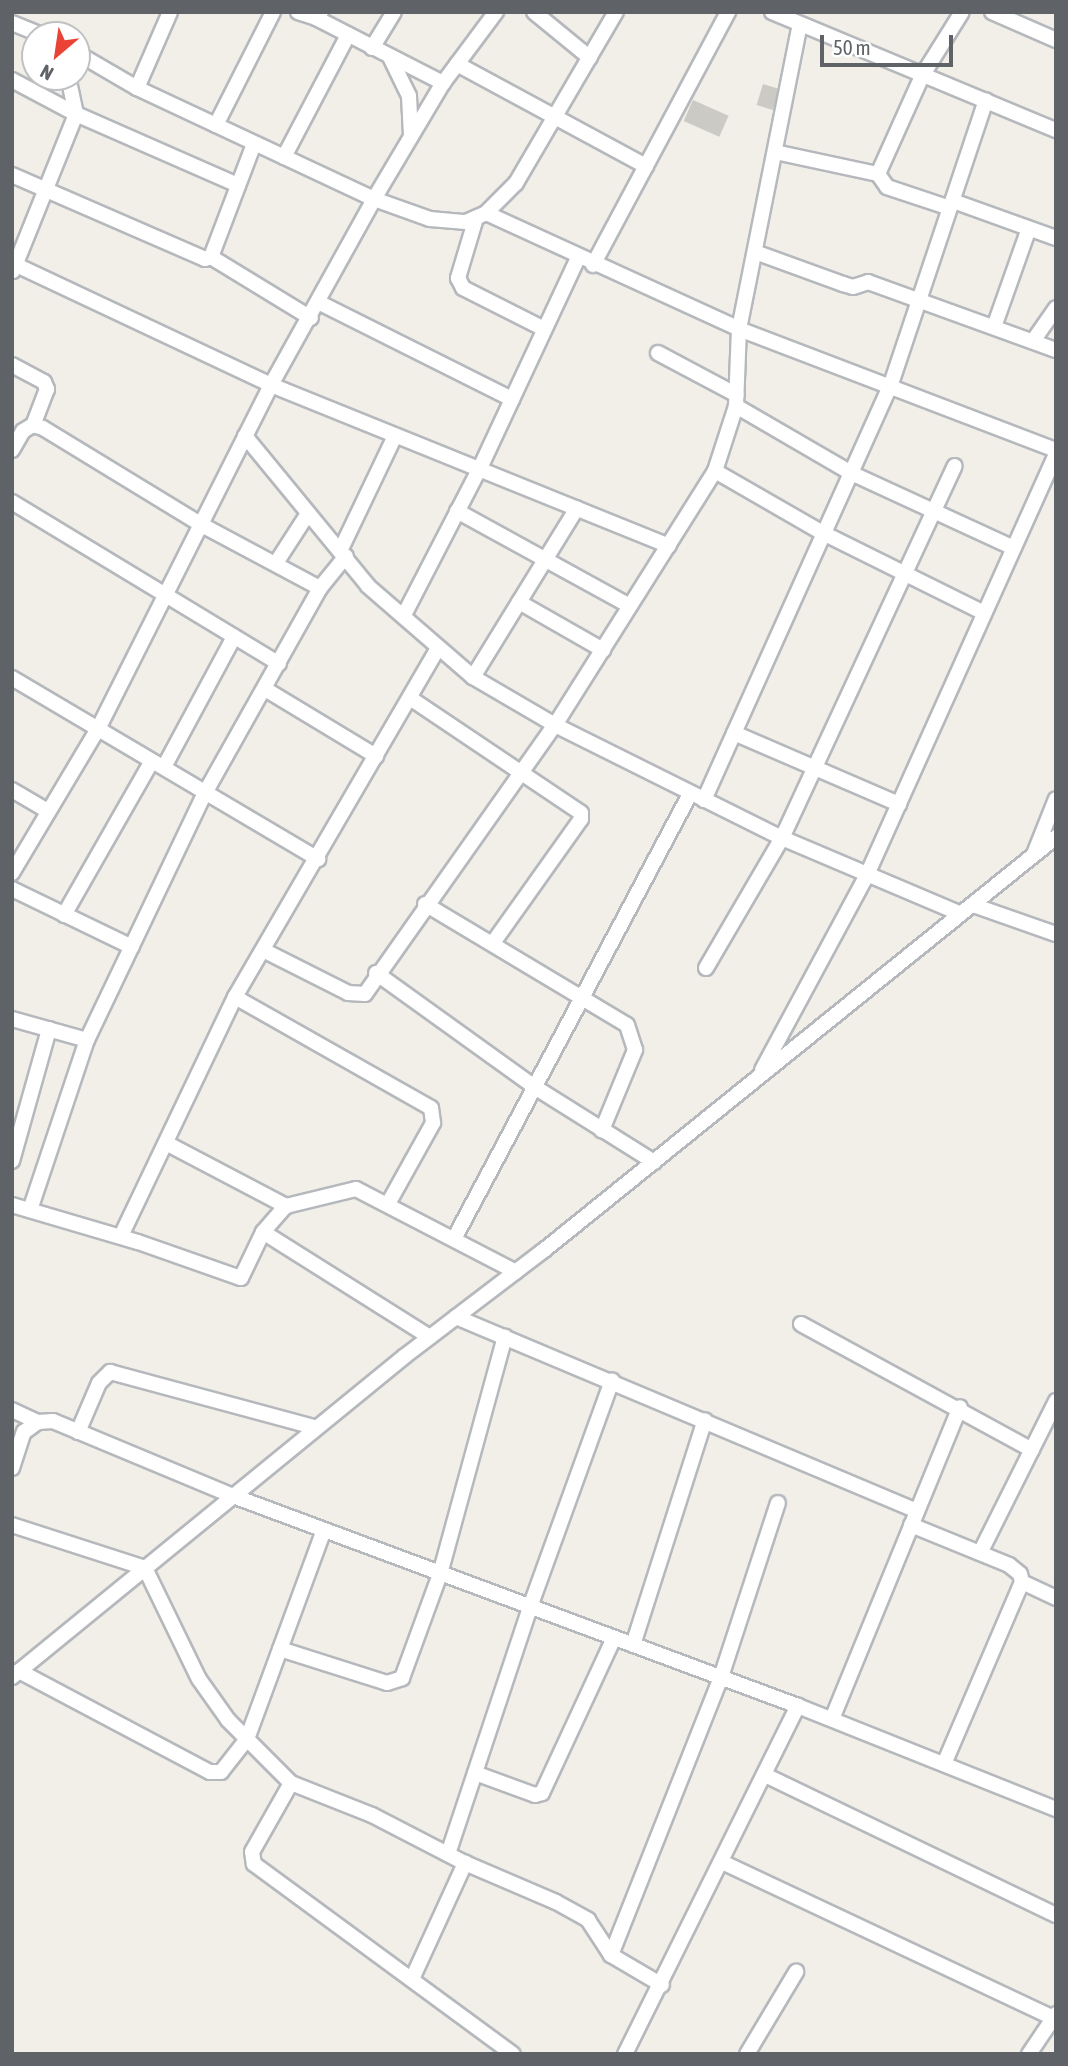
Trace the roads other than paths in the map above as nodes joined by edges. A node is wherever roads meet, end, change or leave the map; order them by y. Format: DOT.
graph roads {
  1 [pos="170,12"];
  2 [pos="273,12"];
  3 [pos="298,12"];
  4 [pos="394,12"];
  5 [pos="496,12"];
  6 [pos="534,12"];
  7 [pos="616,12"];
  8 [pos="728,12"];
  9 [pos="962,12"];
  10 [pos="992,12"];
  11 [pos="779,14"];
  12 [pos="318,15"];
  13 [pos="800,24"];
  14 [pos="348,35"];
  15 [pos="1056,40"];
  16 [pos="372,48"];
  17 [pos="390,57"];
  18 [pos="590,58"];
  19 [pos="91,61"];
  20 [pos="457,64"];
  21 [pos="922,76"];
  22 [pos="12,80"];
  23 [pos="443,83"];
  24 [pos="137,89"];
  25 [pos="71,91"];
  26 [pos="986,100"];
  27 [pos="76,114"];
  28 [pos="555,119"];
  29 [pos="216,125"];
  30 [pos="1056,130"];
  31 [pos="411,137"];
  32 [pos="254,144"];
  33 [pos="775,152"];
  34 [pos="284,157"];
  35 [pos="646,166"];
  36 [pos="878,174"];
  37 [pos="12,175"];
  38 [pos="237,185"];
  39 [pos="46,190"];
  40 [pos="374,199"];
  41 [pos="951,205"];
  42 [pos="481,216"];
  43 [pos="1028,231"];
  44 [pos="1056,238"];
  45 [pos="755,251"];
  46 [pos="211,257"];
  47 [pos="578,258"];
  48 [pos="593,265"];
  49 [pos="14,266"];
  50 [pos="920,299"];
  51 [pos="320,303"];
  52 [pos="1056,309"];
  53 [pos="311,318"];
  54 [pos="994,327"];
  55 [pos="544,329"];
  56 [pos="739,329"];
  57 [pos="1033,341"];
  58 [pos="1056,350"];
  59 [pos="657,353"];
  60 [pos="12,365"];
  61 [pos="891,384"];
  62 [pos="271,385"];
  63 [pos="512,399"];
  64 [pos="736,401"];
  65 [pos="33,425"];
  66 [pos="245,436"];
  67 [pos="395,436"];
  68 [pos="12,450"];
  69 [pos="1056,452"];
  70 [pos="955,466"];
  71 [pos="480,468"];
  72 [pos="715,471"];
  73 [pos="851,473"];
  74 [pos="12,502"];
  75 [pos="577,508"];
  76 [pos="457,512"];
  77 [pos="933,512"];
  78 [pos="307,515"];
  79 [pos="200,524"];
  80 [pos="823,533"];
  81 [pos="669,546"];
  82 [pos="1014,548"];
  83 [pos="343,552"];
  84 [pos="544,562"];
  85 [pos="276,563"];
  86 [pos="905,574"];
  87 [pos="320,588"];
  88 [pos="165,597"];
  89 [pos="519,602"];
  90 [pos="630,606"];
  91 [pos="985,613"];
  92 [pos="404,615"];
  93 [pos="234,636"];
  94 [pos="438,648"];
  95 [pos="603,650"];
  96 [pos="279,664"];
  97 [pos="473,677"];
  98 [pos="12,678"];
  99 [pos="265,689"];
  100 [pos="410,698"];
  101 [pos="555,725"];
  102 [pos="98,729"];
  103 [pos="734,733"];
  104 [pos="376,756"];
  105 [pos="158,764"];
  106 [pos="815,767"];
  107 [pos="521,772"];
  108 [pos="12,790"];
  109 [pos="205,793"];
  110 [pos="697,797"];
  111 [pos="1056,799"];
  112 [pos="899,804"];
  113 [pos="48,811"];
  114 [pos="1056,837"];
  115 [pos="782,838"];
  116 [pos="1034,855"];
  117 [pos="318,859"];
  118 [pos="12,873"];
  119 [pos="866,877"];
  120 [pos="12,888"];
  121 [pos="425,904"];
  122 [pos="967,909"];
  123 [pos="64,915"];
  124 [pos="1056,934"];
  125 [pos="493,943"];
  126 [pos="132,947"];
  127 [pos="263,950"];
  128 [pos="705,968"];
  129 [pos="376,974"];
  130 [pos="582,995"];
  131 [pos="235,997"];
  132 [pos="12,1019"];
  133 [pos="49,1030"];
  134 [pos="87,1040"];
  135 [pos="758,1078"];
  136 [pos="533,1086"];
  137 [pos="602,1130"];
  138 [pos="166,1143"];
  139 [pos="12,1161"];
  140 [pos="654,1162"];
  141 [pos="388,1204"];
  142 [pos="12,1205"];
  143 [pos="286,1206"];
  144 [pos="30,1210"];
  145 [pos="263,1232"];
  146 [pos="121,1236"];
  147 [pos="454,1239"];
  148 [pos="516,1272"];
  149 [pos="456,1317"];
  150 [pos="801,1324"];
  151 [pos="430,1337"];
  152 [pos="505,1337"];
  153 [pos="612,1380"];
  154 [pos="1056,1401"];
  155 [pos="960,1407"];
  156 [pos="12,1410"];
  157 [pos="705,1420"];
  158 [pos="38,1422"];
  159 [pos="317,1428"];
  160 [pos="78,1432"];
  161 [pos="1031,1450"];
  162 [pos="12,1468"];
  163 [pos="233,1496"];
  164 [pos="778,1503"];
  165 [pos="914,1518"];
  166 [pos="12,1525"];
  167 [pos="324,1530"];
  168 [pos="980,1553"];
  169 [pos="145,1568"];
  170 [pos="440,1574"];
  171 [pos="1022,1581"];
  172 [pos="1056,1598"];
  173 [pos="530,1606"];
  174 [pos="614,1638"];
  175 [pos="633,1645"];
  176 [pos="280,1649"];
  177 [pos="16,1674"];
  178 [pos="721,1677"];
  179 [pos="798,1706"];
  180 [pos="832,1719"];
  181 [pos="247,1740"];
  182 [pos="944,1764"];
  183 [pos="475,1773"];
  184 [pos="765,1774"];
  185 [pos="291,1783"];
  186 [pos="1056,1809"];
  187 [pos="448,1854"];
  188 [pos="722,1862"];
  189 [pos="465,1863"];
  190 [pos="1056,1915"];
  191 [pos="611,1955"];
  192 [pos="796,1972"];
  193 [pos="412,1979"];
  194 [pos="662,1985"];
  195 [pos="1054,2016"];
  196 [pos="513,2054"];
  197 [pos="625,2054"];
  198 [pos="747,2054"];
  199 [pos="1029,2054"];
  1 -- 24 [label="street"];
  2 -- 29 [label="street"];
  3 -- 12 [label="street"];
  4 -- 16 [label="street"];
  5 -- 20 [label="street"];
  6 -- 18 [label="street"];
  7 -- 18 [label="street"];
  8 -- 35 [label="street"];
  9 -- 21 [label="street"];
  10 -- 15 [label="street"];
  11 -- 13 [label="street"];
  12 -- 14 [label="street"];
  13 -- 21 [label="street"];
  13 -- 33 [label="street"];
  14 -- 16 [label="street"];
  14 -- 34 [label="street"];
  16 -- 17 [label="street"];
  17 -- 23 [label="street"];
  17 -- 31 [label="street"];
  18 -- 28 [label="street"];
  19 -- 24 [label="street"];
  20 -- 23 [label="street"];
  20 -- 28 [label="street"];
  21 -- 26 [label="street"];
  21 -- 36 [label="street"];
  22 -- 27 [label="street"];
  23 -- 31 [label="street"];
  24 -- 29 [label="street"];
  25 -- 27 [label="street"];
  26 -- 30 [label="street"];
  26 -- 41 [label="street"];
  27 -- 38 [label="street"];
  27 -- 39 [label="street"];
  28 -- 35 [label="street"];
  28 -- 42 [label="street"];
  29 -- 32 [label="street"];
  31 -- 40 [label="street"];
  32 -- 34 [label="street"];
  32 -- 38 [label="street"];
  33 -- 36 [label="street"];
  33 -- 45 [label="street"];
  34 -- 40 [label="street"];
  35 -- 48 [label="street"];
  36 -- 41 [label="street"];
  37 -- 39 [label="street"];
  38 -- 46 [label="street"];
  39 -- 46 [label="street"];
  39 -- 49 [label="street"];
  40 -- 42 [label="street"];
  40 -- 51 [label="street"];
  41 -- 43 [label="street"];
  41 -- 50 [label="street"];
  42 -- 47 [label="street"];
  42 -- 55 [label="street"];
  43 -- 44 [label="street"];
  43 -- 54 [label="street"];
  45 -- 50 [label="street"];
  45 -- 56 [label="street"];
  46 -- 53 [label="street"];
  47 -- 48 [label="street"];
  47 -- 55 [label="street"];
  48 -- 56 [label="street"];
  49 -- 62 [label="street"];
  50 -- 54 [label="street"];
  50 -- 61 [label="street"];
  51 -- 53 [label="street"];
  51 -- 63 [label="street"];
  52 -- 57 [label="street"];
  53 -- 62 [label="street"];
  54 -- 57 [label="street"];
  55 -- 63 [label="street"];
  56 -- 61 [label="street"];
  56 -- 64 [label="street"];
  57 -- 58 [label="street"];
  59 -- 64 [label="street"];
  60 -- 65 [label="street"];
  61 -- 69 [label="street"];
  61 -- 73 [label="street"];
  62 -- 66 [label="street"];
  62 -- 67 [label="street"];
  63 -- 71 [label="street"];
  64 -- 72 [label="street"];
  64 -- 73 [label="street"];
  65 -- 68 [label="street"];
  65 -- 79 [label="street"];
  66 -- 78 [label="street"];
  66 -- 79 [label="street"];
  67 -- 71 [label="street"];
  67 -- 83 [label="street"];
  69 -- 82 [label="street"];
  70 -- 77 [label="street"];
  71 -- 75 [label="street"];
  71 -- 76 [label="street"];
  72 -- 80 [label="street"];
  72 -- 81 [label="street"];
  73 -- 77 [label="street"];
  73 -- 80 [label="street"];
  74 -- 88 [label="street"];
  75 -- 81 [label="street"];
  75 -- 84 [label="street"];
  76 -- 84 [label="street"];
  76 -- 92 [label="street"];
  77 -- 82 [label="street"];
  77 -- 86 [label="street"];
  78 -- 83 [label="street"];
  78 -- 85 [label="street"];
  79 -- 85 [label="street"];
  79 -- 88 [label="street"];
  80 -- 86 [label="street"];
  80 -- 103 [label="street"];
  81 -- 90 [label="street"];
  82 -- 91 [label="street"];
  83 -- 87 [label="street"];
  83 -- 92 [label="street"];
  84 -- 89 [label="street"];
  84 -- 90 [label="street"];
  85 -- 87 [label="street"];
  86 -- 91 [label="street"];
  86 -- 106 [label="street"];
  87 -- 96 [label="street"];
  88 -- 93 [label="street"];
  88 -- 102 [label="street"];
  89 -- 95 [label="street"];
  89 -- 97 [label="street"];
  90 -- 95 [label="street"];
  91 -- 112 [label="street"];
  92 -- 94 [label="street"];
  93 -- 96 [label="street"];
  93 -- 105 [label="street"];
  94 -- 97 [label="street"];
  94 -- 100 [label="street"];
  95 -- 101 [label="street"];
  96 -- 99 [label="street"];
  97 -- 101 [label="street"];
  98 -- 102 [label="street"];
  99 -- 104 [label="street"];
  99 -- 109 [label="street"];
  100 -- 104 [label="street"];
  100 -- 107 [label="street"];
  101 -- 107 [label="street"];
  101 -- 110 [label="street"];
  102 -- 105 [label="street"];
  102 -- 113 [label="street"];
  103 -- 106 [label="street"];
  103 -- 110 [label="street"];
  104 -- 117 [label="street"];
  105 -- 109 [label="street"];
  105 -- 123 [label="street"];
  106 -- 112 [label="street"];
  106 -- 115 [label="street"];
  107 -- 121 [label="street"];
  107 -- 125 [label="street"];
  108 -- 113 [label="street"];
  109 -- 117 [label="street"];
  109 -- 126 [label="street"];
  110 -- 115 [label="street"];
  110 -- 130 [label="street"];
  111 -- 116 [label="street"];
  112 -- 119 [label="street"];
  113 -- 118 [label="street"];
  114 -- 116 [label="street"];
  115 -- 119 [label="street"];
  115 -- 128 [label="street"];
  116 -- 122 [label="street"];
  117 -- 127 [label="street"];
  119 -- 122 [label="street"];
  119 -- 135 [label="street"];
  120 -- 123 [label="street"];
  121 -- 125 [label="street"];
  121 -- 129 [label="street"];
  122 -- 124 [label="street"];
  122 -- 135 [label="street"];
  123 -- 126 [label="street"];
  125 -- 130 [label="street"];
  126 -- 134 [label="street"];
  127 -- 129 [label="street"];
  127 -- 131 [label="street"];
  129 -- 136 [label="street"];
  130 -- 136 [label="street"];
  130 -- 137 [label="street"];
  131 -- 138 [label="street"];
  131 -- 141 [label="street"];
  132 -- 133 [label="street"];
  133 -- 134 [label="street"];
  133 -- 139 [label="street"];
  134 -- 144 [label="street"];
  135 -- 140 [label="street"];
  136 -- 137 [label="street"];
  136 -- 147 [label="street"];
  137 -- 140 [label="street"];
  138 -- 143 [label="street"];
  138 -- 146 [label="street"];
  140 -- 148 [label="street"];
  141 -- 143 [label="street"];
  141 -- 147 [label="street"];
  142 -- 144 [label="street"];
  143 -- 145 [label="street"];
  144 -- 146 [label="street"];
  145 -- 146 [label="street"];
  145 -- 151 [label="street"];
  147 -- 148 [label="street"];
  148 -- 149 [label="street"];
  149 -- 151 [label="street"];
  149 -- 152 [label="street"];
  150 -- 155 [label="street"];
  151 -- 159 [label="street"];
  152 -- 153 [label="street"];
  152 -- 170 [label="street"];
  153 -- 157 [label="street"];
  153 -- 173 [label="street"];
  154 -- 161 [label="street"];
  155 -- 161 [label="street"];
  155 -- 165 [label="street"];
  156 -- 158 [label="street"];
  157 -- 165 [label="street"];
  157 -- 175 [label="street"];
  158 -- 160 [label="street"];
  158 -- 162 [label="street"];
  159 -- 160 [label="street"];
  159 -- 163 [label="street"];
  160 -- 163 [label="street"];
  161 -- 168 [label="street"];
  163 -- 167 [label="street"];
  163 -- 169 [label="street"];
  164 -- 178 [label="street"];
  165 -- 168 [label="street"];
  165 -- 180 [label="street"];
  166 -- 169 [label="street"];
  167 -- 170 [label="street"];
  167 -- 176 [label="street"];
  168 -- 171 [label="street"];
  169 -- 177 [label="street"];
  169 -- 181 [label="street"];
  170 -- 173 [label="street"];
  170 -- 176 [label="street"];
  171 -- 172 [label="street"];
  171 -- 182 [label="street"];
  173 -- 174 [label="street"];
  173 -- 183 [label="street"];
  174 -- 175 [label="street"];
  174 -- 183 [label="street"];
  175 -- 178 [label="street"];
  176 -- 181 [label="street"];
  177 -- 181 [label="street"];
  178 -- 179 [label="street"];
  178 -- 191 [label="street"];
  179 -- 180 [label="street"];
  179 -- 184 [label="street"];
  180 -- 182 [label="street"];
  181 -- 185 [label="street"];
  182 -- 186 [label="street"];
  183 -- 187 [label="street"];
  184 -- 188 [label="street"];
  184 -- 190 [label="street"];
  185 -- 187 [label="street"];
  185 -- 193 [label="street"];
  187 -- 189 [label="street"];
  188 -- 194 [label="street"];
  188 -- 195 [label="street"];
  189 -- 191 [label="street"];
  189 -- 193 [label="street"];
  191 -- 194 [label="street"];
  192 -- 198 [label="street"];
  193 -- 196 [label="street"];
  194 -- 197 [label="street"];
  195 -- 199 [label="street"];
}
